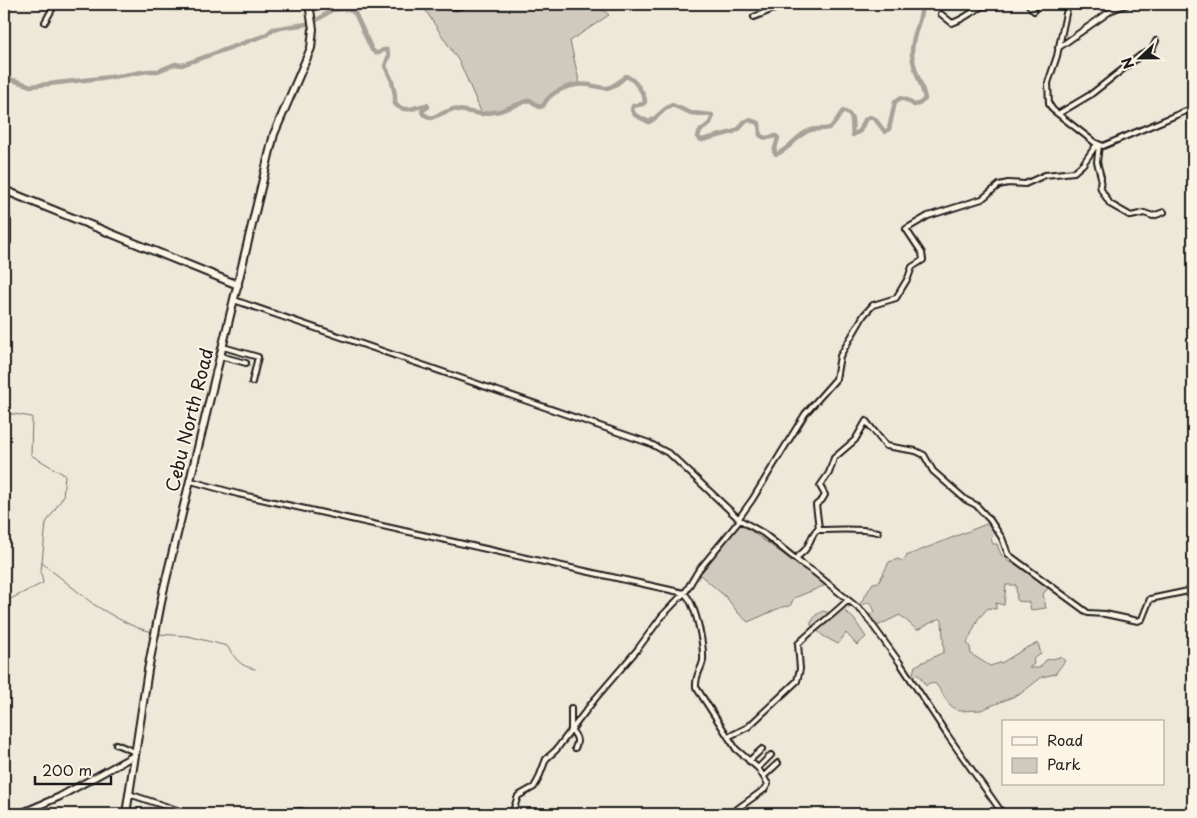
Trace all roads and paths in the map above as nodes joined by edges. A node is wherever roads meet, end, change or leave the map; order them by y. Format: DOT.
graph roads {
  1 [pos="56,4"];
  2 [pos="309,4"];
  3 [pos="449,4"];
  4 [pos="467,4"];
  5 [pos="786,4"];
  6 [pos="987,4"];
  7 [pos="1028,4"];
  8 [pos="1068,4"];
  9 [pos="1128,4"];
  10 [pos="1034,11"];
  11 [pos="941,14"];
  12 [pos="754,17"];
  13 [pos="45,22"];
  14 [pos="1156,41"];
  15 [pos="1058,48"];
  16 [pos="1193,108"];
  17 [pos="1058,114"];
  18 [pos="1098,145"];
  19 [pos="6,191"];
  20 [pos="4,202"];
  21 [pos="1164,212"];
  22 [pos="4,213"];
  23 [pos="8,242"];
  24 [pos="238,285"];
  25 [pos="234,300"];
  26 [pos="223,347"];
  27 [pos="220,356"];
  28 [pos="246,364"];
  29 [pos="252,382"];
  30 [pos="190,481"];
  31 [pos="740,519"];
  32 [pos="816,530"];
  33 [pos="878,532"];
  34 [pos="796,559"];
  35 [pos="1193,590"];
  36 [pos="684,593"];
  37 [pos="848,600"];
  38 [pos="570,708"];
  39 [pos="571,730"];
  40 [pos="730,736"];
  41 [pos="116,744"];
  42 [pos="575,748"];
  43 [pos="762,748"];
  44 [pos="135,753"];
  45 [pos="771,755"];
  46 [pos="749,761"];
  47 [pos="778,762"];
  48 [pos="758,768"];
  49 [pos="764,776"];
  50 [pos="129,794"];
  51 [pos="19,814"];
  52 [pos="126,814"];
  53 [pos="189,814"];
  54 [pos="284,814"];
  55 [pos="312,814"];
  56 [pos="512,814"];
  57 [pos="730,814"];
  58 [pos="1003,814"];
  1 -- 13 [label="street"];
  2 -- 24 [label="highway, Cebu North Road"];
  3 -- 4 [label="street"];
  5 -- 12 [label="street"];
  6 -- 11 [label="street"];
  7 -- 10 [label="street"];
  8 -- 15 [label="street"];
  9 -- 15 [label="street"];
  14 -- 17 [label="street"];
  15 -- 17 [label="street"];
  16 -- 18 [label="street"];
  17 -- 18 [label="street"];
  18 -- 21 [label="street"];
  18 -- 31 [label="street"];
  19 -- 20 [label="street"];
  19 -- 24 [label="highway"];
  22 -- 23 [label="street"];
  24 -- 25 [label="highway, Cebu North Road"];
  25 -- 26 [label="highway, Cebu North Road"];
  25 -- 31 [label="street"];
  26 -- 27 [label="highway, Cebu North Road"];
  26 -- 29 [label="street"];
  27 -- 28 [label="street"];
  27 -- 30 [label="highway, Cebu North Road"];
  30 -- 36 [label="street"];
  30 -- 44 [label="highway, Cebu North Road"];
  31 -- 34 [label="street"];
  31 -- 36 [label="street"];
  32 -- 33 [label="street"];
  32 -- 34 [label="street"];
  32 -- 35 [label="street"];
  34 -- 37 [label="street"];
  36 -- 39 [label="street"];
  36 -- 40 [label="street"];
  37 -- 40 [label="street"];
  37 -- 58 [label="street"];
  38 -- 39 [label="street"];
  39 -- 42 [label="street"];
  39 -- 56 [label="street"];
  40 -- 46 [label="street"];
  41 -- 44 [label="street"];
  43 -- 46 [label="street"];
  44 -- 50 [label="highway, Cebu North Road"];
  44 -- 51 [label="main road"];
  45 -- 48 [label="street"];
  46 -- 48 [label="street"];
  47 -- 49 [label="street"];
  48 -- 49 [label="street"];
  49 -- 57 [label="street"];
  50 -- 52 [label="highway, Cebu North Road"];
  50 -- 53 [label="street"];
  54 -- 55 [label="street"];
}
